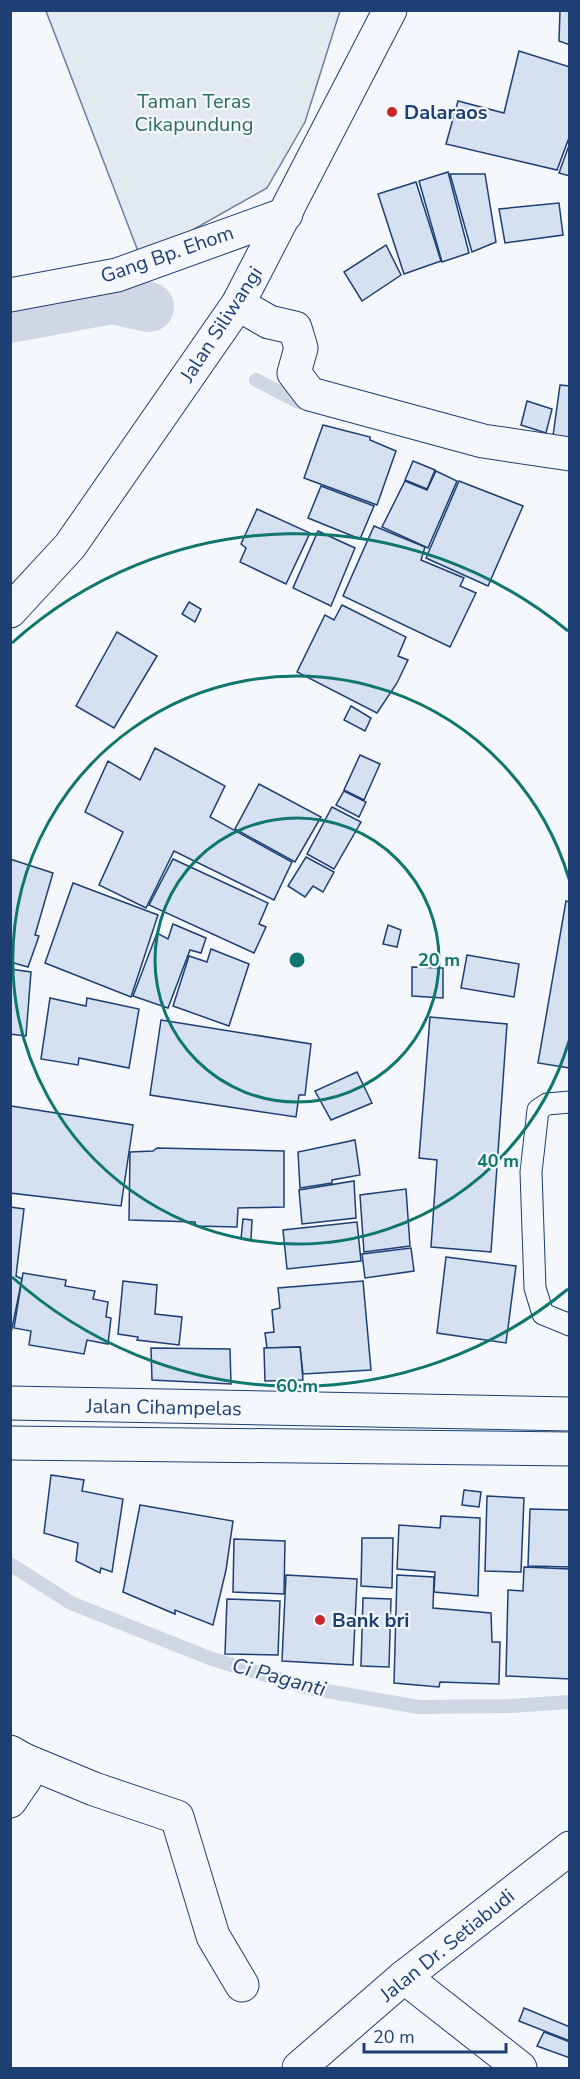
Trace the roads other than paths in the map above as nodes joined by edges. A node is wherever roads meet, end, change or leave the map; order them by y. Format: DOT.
graph roads {
  1 [pos="390,10"];
  2 [pos="286,214"];
  3 [pos="10,295"];
  4 [pos="238,304"];
  5 [pos="570,454"];
  6 [pos="10,611"];
  7 [pos="570,1102"];
  8 [pos="570,1325"];
  9 [pos="10,1403"];
  10 [pos="570,1414"];
  11 [pos="10,1443"];
  12 [pos="570,1449"];
  13 [pos="17,1756"];
  14 [pos="10,1801"];
  15 [pos="570,1848"];
  16 [pos="404,1977"];
  17 [pos="242,1985"];
  18 [pos="299,2068"];
  19 [pos="520,2068"];
  1 -- 2 [label="main road, Jalan Siliwangi"];
  2 -- 3 [label="main road, Gang Bp. Ehom"];
  2 -- 4 [label="main road, Jalan Siliwangi"];
  4 -- 5 [label="main road"];
  4 -- 6 [label="main road, Jalan Siliwangi"];
  7 -- 8 [label="lane"];
  9 -- 10 [label="main road, Jalan Cihampelas"];
  11 -- 12 [label="main road, Jalan Cihampelas"];
  13 -- 14 [label="main road"];
  13 -- 17 [label="main road"];
  15 -- 16 [label="main road, Jalan Dr. Setiabudi"];
  16 -- 18 [label="main road, Jalan Dr. Setiabudi"];
  16 -- 19 [label="main road"];
}
